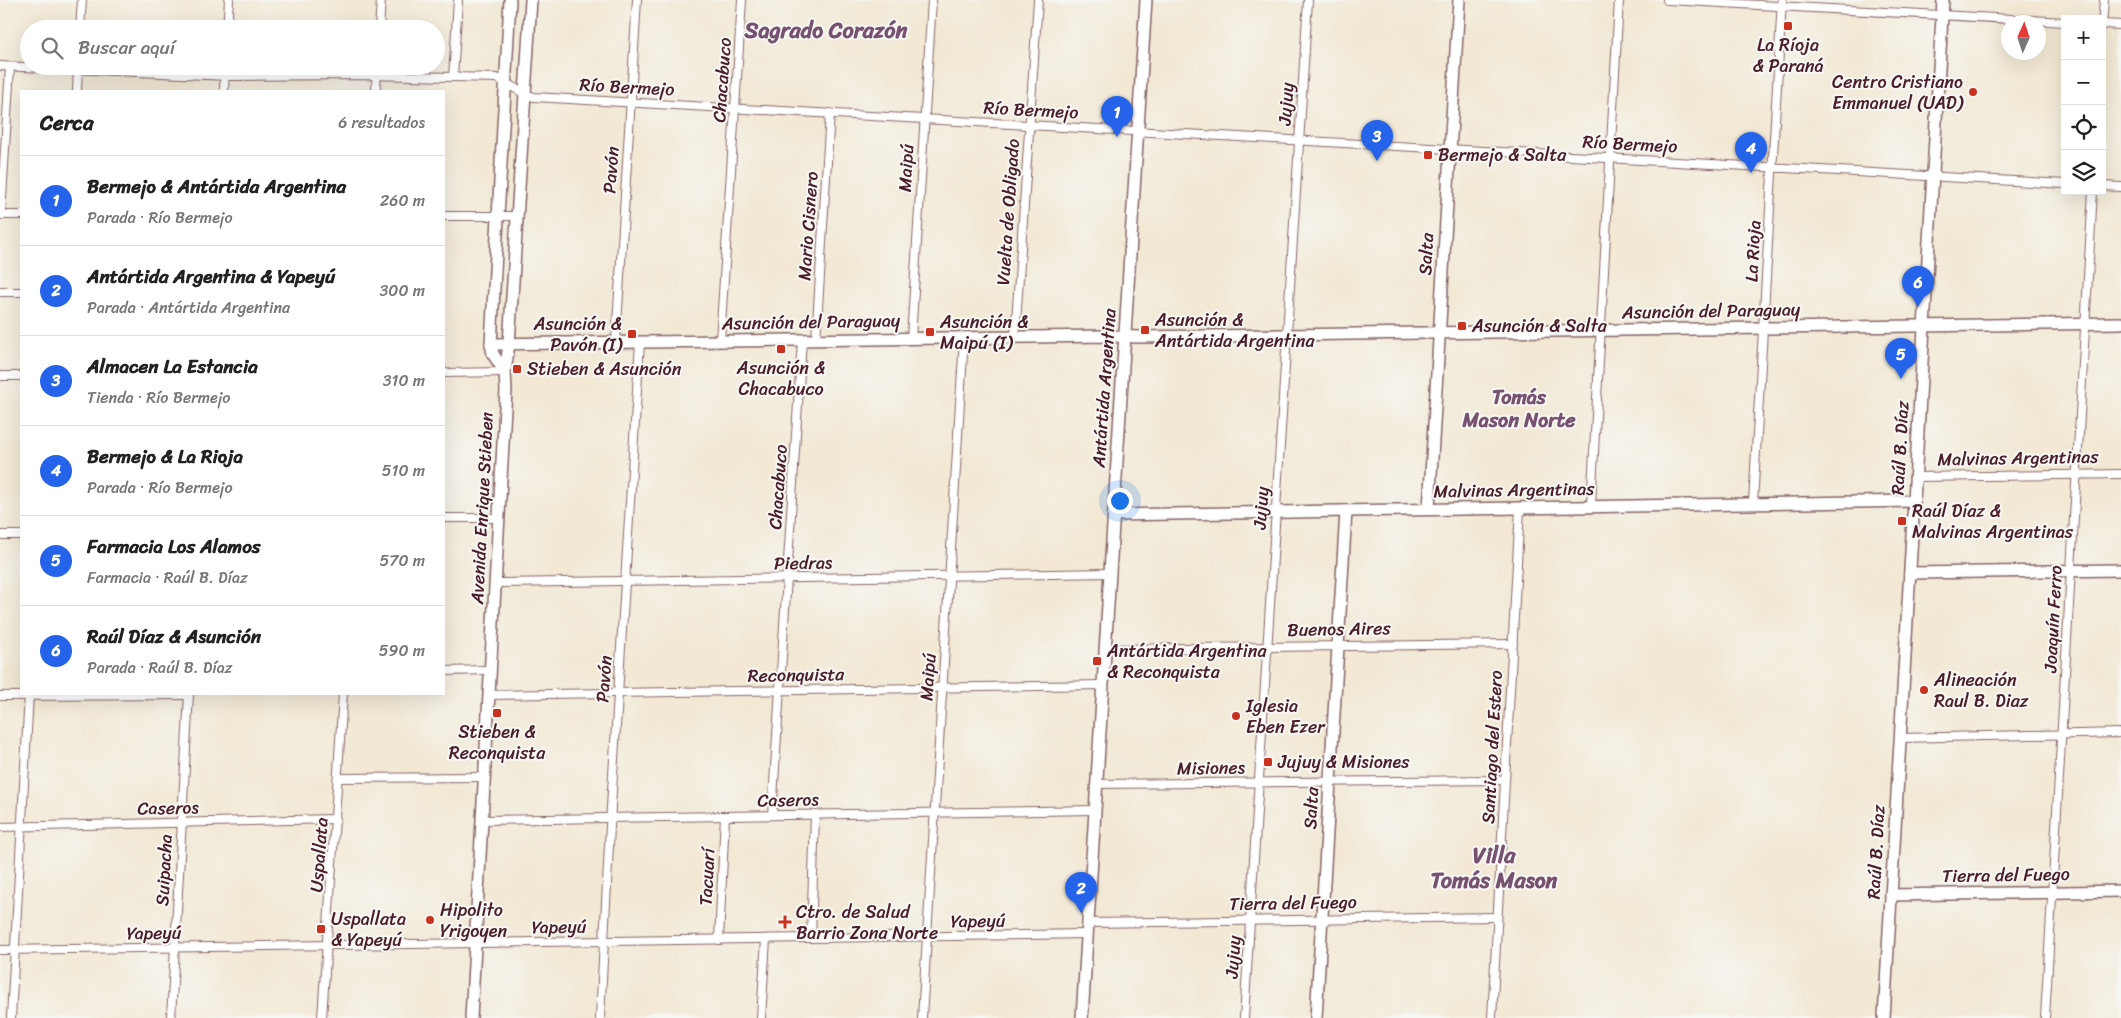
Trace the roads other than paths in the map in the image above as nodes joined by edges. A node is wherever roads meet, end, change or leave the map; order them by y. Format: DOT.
graph roads {
  1 [pos="82,0"];
  2 [pos="229,0"];
  3 [pos="380,0"];
  4 [pos="458,0"];
  5 [pos="510,0"];
  6 [pos="531,0"];
  7 [pos="637,0"];
  8 [pos="742,0"];
  9 [pos="932,0"];
  10 [pos="1038,0"];
  11 [pos="1146,0"];
  12 [pos="1308,0"];
  13 [pos="1459,0"];
  14 [pos="1619,0"];
  15 [pos="1667,0"];
  16 [pos="1943,0"];
  17 [pos="2104,0"];
  18 [pos="1782,3"];
  19 [pos="1942,15"];
  20 [pos="2103,15"];
  21 [pos="81,20"];
  22 [pos="228,20"];
  23 [pos="379,20"];
  24 [pos="2061,22"];
  25 [pos="2106,25"];
  26 [pos="2121,25"];
  27 [pos="0,66"];
  28 [pos="10,67"];
  29 [pos="20,67"];
  30 [pos="78,75"];
  31 [pos="206,75"];
  32 [pos="376,75"];
  33 [pos="224,76"];
  34 [pos="452,77"];
  35 [pos="506,82"];
  36 [pos="77,90"];
  37 [pos="224,90"];
  38 [pos="376,90"];
  39 [pos="525,94"];
  40 [pos="630,102"];
  41 [pos="735,108"];
  42 [pos="830,113"];
  43 [pos="924,119"];
  44 [pos="1029,125"];
  45 [pos="1138,131"];
  46 [pos="1299,140"];
  47 [pos="1450,149"];
  48 [pos="1610,158"];
  49 [pos="1773,167"];
  50 [pos="1933,176"];
  51 [pos="2061,184"];
  52 [pos="2106,186"];
  53 [pos="2121,187"];
  54 [pos="2093,195"];
  55 [pos="1,215"];
  56 [pos="20,215"];
  57 [pos="445,216"];
  58 [pos="498,216"];
  59 [pos="517,216"];
  60 [pos="0,292"];
  61 [pos="20,292"];
  62 [pos="2121,323"];
  63 [pos="2085,324"];
  64 [pos="1924,326"];
  65 [pos="1763,328"];
  66 [pos="1601,330"];
  67 [pos="1439,333"];
  68 [pos="1287,335"];
  69 [pos="1015,337"];
  70 [pos="1125,337"];
  71 [pos="911,338"];
  72 [pos="964,338"];
  73 [pos="802,340"];
  74 [pos="816,340"];
  75 [pos="720,341"];
  76 [pos="616,342"];
  77 [pos="640,342"];
  78 [pos="491,344"];
  79 [pos="510,344"];
  80 [pos="505,372"];
  81 [pos="445,373"];
  82 [pos="0,376"];
  83 [pos="20,376"];
  84 [pos="2121,474"];
  85 [pos="2076,475"];
  86 [pos="1916,477"];
  87 [pos="1914,501"];
  88 [pos="1753,503"];
  89 [pos="1591,506"];
  90 [pos="1520,508"];
  91 [pos="1429,509"];
  92 [pos="1346,511"];
  93 [pos="1276,512"];
  94 [pos="1114,515"];
  95 [pos="445,518"];
  96 [pos="499,518"];
  97 [pos="0,535"];
  98 [pos="20,535"];
  99 [pos="2121,570"];
  100 [pos="2071,571"];
  101 [pos="1110,573"];
  102 [pos="1910,574"];
  103 [pos="949,576"];
  104 [pos="787,578"];
  105 [pos="625,581"];
  106 [pos="496,583"];
  107 [pos="1513,644"];
  108 [pos="1338,646"];
  109 [pos="1267,647"];
  110 [pos="1105,649"];
  111 [pos="490,670"];
  112 [pos="445,671"];
  113 [pos="1103,686"];
  114 [pos="942,688"];
  115 [pos="780,691"];
  116 [pos="618,693"];
  117 [pos="29,695"];
  118 [pos="189,695"];
  119 [pos="343,695"];
  120 [pos="0,696"];
  121 [pos="489,696"];
  122 [pos="2121,733"];
  123 [pos="2062,735"];
  124 [pos="1900,738"];
  125 [pos="484,777"];
  126 [pos="338,778"];
  127 [pos="1505,780"];
  128 [pos="1259,782"];
  129 [pos="1330,782"];
  130 [pos="1097,784"];
  131 [pos="1095,810"];
  132 [pos="934,812"];
  133 [pos="816,814"];
  134 [pos="772,815"];
  135 [pos="725,816"];
  136 [pos="610,818"];
  137 [pos="336,819"];
  138 [pos="482,820"];
  139 [pos="182,822"];
  140 [pos="21,826"];
  141 [pos="0,827"];
  142 [pos="2121,891"];
  143 [pos="2052,892"];
  144 [pos="1891,895"];
  145 [pos="1498,917"];
  146 [pos="1322,920"];
  147 [pos="1250,921"];
  148 [pos="1088,929"];
  149 [pos="927,937"];
  150 [pos="811,938"];
  151 [pos="766,939"];
  152 [pos="718,940"];
  153 [pos="604,942"];
  154 [pos="475,944"];
  155 [pos="327,946"];
  156 [pos="175,948"];
  157 [pos="0,950"];
  158 [pos="14,950"];
  159 [pos="11,1018"];
  160 [pos="171,1018"];
  161 [pos="322,1018"];
  162 [pos="471,1018"];
  163 [pos="600,1018"];
  164 [pos="762,1018"];
  165 [pos="922,1018"];
  166 [pos="1082,1018"];
  167 [pos="1244,1018"];
  168 [pos="1316,1018"];
  169 [pos="1492,1018"];
  170 [pos="1884,1018"];
  171 [pos="2045,1018"];
  1 -- 21 [label="street"];
  2 -- 22 [label="street"];
  3 -- 23 [label="street"];
  4 -- 34 [label="street"];
  5 -- 35 [label="main road"];
  6 -- 39 [label="main road, Avenida Enrique Stieben"];
  7 -- 40 [label="street, Pavón"];
  8 -- 41 [label="street, Chacabuco"];
  9 -- 43 [label="street, Maipú"];
  10 -- 44 [label="street, Vuelta de Obligado"];
  11 -- 45 [label="main road, Antártida Argentina"];
  12 -- 46 [label="street, Jujuy"];
  13 -- 47 [label="main road, Salta"];
  14 -- 48 [label="street"];
  15 -- 18 [label="street"];
  16 -- 19 [label="main road, Raúl B. Díaz"];
  17 -- 20 [label="street"];
  18 -- 19 [label="street"];
  18 -- 49 [label="street, La Rioja"];
  19 -- 24 [label="street"];
  19 -- 50 [label="main road, Raúl B. Díaz"];
  25 -- 26 [label="street"];
  27 -- 28 [label="street, Río Bermejo"];
  28 -- 29 [label="street, Río Bermejo"];
  28 -- 55 [label="street"];
  30 -- 36 [label="street"];
  31 -- 33 [label="street, Río Bermejo"];
  32 -- 33 [label="street, Río Bermejo"];
  32 -- 34 [label="street, Río Bermejo"];
  32 -- 38 [label="street"];
  33 -- 37 [label="street"];
  34 -- 35 [label="street, Río Bermejo"];
  35 -- 39 [label="street, Río Bermejo"];
  35 -- 58 [label="main road"];
  39 -- 40 [label="street, Río Bermejo"];
  39 -- 59 [label="main road, Avenida Enrique Stieben"];
  40 -- 41 [label="street, Río Bermejo"];
  40 -- 76 [label="street, Pavón"];
  41 -- 42 [label="street, Río Bermejo"];
  41 -- 75 [label="street, Chacabuco"];
  42 -- 43 [label="street, Río Bermejo"];
  42 -- 74 [label="street, Mario Cisnero"];
  43 -- 44 [label="street, Río Bermejo"];
  43 -- 71 [label="street, Maipú"];
  44 -- 45 [label="street, Río Bermejo"];
  44 -- 69 [label="street, Vuelta de Obligado"];
  45 -- 46 [label="street, Río Bermejo"];
  45 -- 70 [label="main road, Antártida Argentina"];
  46 -- 47 [label="street, Río Bermejo"];
  46 -- 68 [label="street, Jujuy"];
  47 -- 48 [label="street, Río Bermejo"];
  47 -- 67 [label="main road, Salta"];
  48 -- 49 [label="street, Río Bermejo"];
  48 -- 66 [label="street"];
  49 -- 50 [label="street, Río Bermejo"];
  49 -- 65 [label="street, La Rioja"];
  50 -- 51 [label="street, Río Bermejo"];
  50 -- 64 [label="main road, Raúl B. Díaz"];
  52 -- 53 [label="street"];
  54 -- 63 [label="street, Joaquín Ferro"];
  55 -- 56 [label="street"];
  57 -- 58 [label="street"];
  58 -- 59 [label="street"];
  58 -- 78 [label="main road"];
  59 -- 79 [label="main road, Avenida Enrique Stieben"];
  60 -- 61 [label="street"];
  62 -- 63 [label="main road, Asunción del Paraguay"];
  63 -- 64 [label="main road, Asunción del Paraguay"];
  63 -- 85 [label="street, Joaquín Ferro"];
  64 -- 65 [label="main road, Asunción del Paraguay"];
  64 -- 86 [label="main road, Raúl B. Díaz"];
  65 -- 66 [label="main road, Asunción del Paraguay"];
  65 -- 88 [label="street, La Rioja"];
  66 -- 67 [label="main road, Asunción del Paraguay"];
  66 -- 89 [label="street"];
  67 -- 68 [label="main road, Asunción del Paraguay"];
  67 -- 91 [label="main road, Salta"];
  68 -- 70 [label="main road, Asunción del Paraguay"];
  68 -- 93 [label="street, Jujuy"];
  69 -- 70 [label="main road, Asunción del Paraguay"];
  69 -- 72 [label="main road, Asunción del Paraguay"];
  70 -- 94 [label="main road, Antártida Argentina"];
  71 -- 72 [label="main road, Asunción del Paraguay"];
  71 -- 74 [label="main road, Asunción del Paraguay"];
  72 -- 103 [label="street, Maipú"];
  73 -- 74 [label="main road, Asunción del Paraguay"];
  73 -- 75 [label="main road, Asunción del Paraguay"];
  73 -- 104 [label="street, Chacabuco"];
  75 -- 77 [label="main road, Asunción del Paraguay"];
  76 -- 77 [label="main road, Asunción del Paraguay"];
  76 -- 79 [label="main road, Asunción del Paraguay"];
  77 -- 105 [label="street, Pavón"];
  78 -- 79 [label="main road, Asunción del Paraguay"];
  78 -- 80 [label="main road"];
  79 -- 80 [label="main road, Avenida Enrique Stieben"];
  80 -- 81 [label="street"];
  80 -- 96 [label="main road, Avenida Enrique Stieben"];
  82 -- 83 [label="street"];
  84 -- 85 [label="street, Malvinas Argentinas"];
  85 -- 86 [label="street, Malvinas Argentinas"];
  85 -- 100 [label="street, Joaquín Ferro"];
  86 -- 87 [label="main road, Raúl B. Díaz"];
  87 -- 88 [label="main road, Malvinas Argentinas"];
  87 -- 102 [label="main road, Raúl B. Díaz"];
  88 -- 89 [label="main road, Malvinas Argentinas"];
  89 -- 90 [label="main road, Malvinas Argentinas"];
  90 -- 91 [label="main road, Malvinas Argentinas"];
  90 -- 107 [label="street, Santiago del Estero"];
  91 -- 92 [label="main road, Malvinas Argentinas"];
  92 -- 93 [label="main road, Malvinas Argentinas"];
  92 -- 108 [label="main road, Salta"];
  93 -- 94 [label="main road, Malvinas Argentinas"];
  93 -- 109 [label="street, Jujuy"];
  94 -- 101 [label="main road, Antártida Argentina"];
  95 -- 96 [label="street"];
  96 -- 106 [label="main road, Avenida Enrique Stieben"];
  97 -- 98 [label="street"];
  99 -- 100 [label="main road"];
  100 -- 102 [label="main road"];
  100 -- 123 [label="street, Joaquín Ferro"];
  101 -- 103 [label="street, Piedras"];
  101 -- 110 [label="main road, Antártida Argentina"];
  102 -- 124 [label="main road, Raúl B. Díaz"];
  103 -- 104 [label="street, Piedras"];
  103 -- 114 [label="street, Maipú"];
  104 -- 105 [label="street, Piedras"];
  104 -- 115 [label="street, Chacabuco"];
  105 -- 106 [label="street, Piedras"];
  105 -- 116 [label="street, Pavón"];
  106 -- 111 [label="main road, Avenida Enrique Stieben"];
  107 -- 108 [label="street, Buenos Aires"];
  107 -- 127 [label="street, Santiago del Estero"];
  108 -- 109 [label="street, Buenos Aires"];
  108 -- 129 [label="main road, Salta"];
  109 -- 110 [label="street, Buenos Aires"];
  109 -- 128 [label="street, Jujuy"];
  110 -- 113 [label="main road, Antártida Argentina"];
  111 -- 112 [label="street"];
  111 -- 121 [label="main road, Avenida Enrique Stieben"];
  113 -- 114 [label="street, Reconquista"];
  113 -- 130 [label="main road, Antártida Argentina"];
  114 -- 115 [label="street, Reconquista"];
  114 -- 132 [label="street, Maipú"];
  115 -- 116 [label="street, Reconquista"];
  115 -- 134 [label="street, Chacabuco"];
  116 -- 121 [label="street, Reconquista"];
  116 -- 136 [label="street, Pavón"];
  117 -- 120 [label="street"];
  117 -- 140 [label="street"];
  118 -- 139 [label="street, Suipacha"];
  119 -- 126 [label="street, Uspallata"];
  121 -- 125 [label="main road, Avenida Enrique Stieben"];
  122 -- 123 [label="street"];
  123 -- 124 [label="street"];
  123 -- 143 [label="street, Joaquín Ferro"];
  124 -- 144 [label="main road, Raúl B. Díaz"];
  125 -- 126 [label="street"];
  125 -- 138 [label="main road, Avenida Enrique Stieben"];
  126 -- 137 [label="street, Uspallata"];
  127 -- 129 [label="street, Misiones"];
  127 -- 145 [label="street, Santiago del Estero"];
  128 -- 129 [label="street, Misiones"];
  128 -- 130 [label="street, Misiones"];
  128 -- 147 [label="street, Jujuy"];
  129 -- 146 [label="main road, Salta"];
  130 -- 131 [label="main road, Antártida Argentina"];
  131 -- 132 [label="street, Caseros"];
  131 -- 148 [label="main road, Antártida Argentina"];
  132 -- 133 [label="street, Caseros"];
  132 -- 149 [label="street, Maipú"];
  133 -- 134 [label="street, Caseros"];
  133 -- 150 [label="street"];
  134 -- 135 [label="street, Caseros"];
  135 -- 136 [label="street, Caseros"];
  135 -- 152 [label="street, Tacuarí"];
  136 -- 138 [label="street, Caseros"];
  136 -- 153 [label="street, Pavón"];
  137 -- 139 [label="street, Caseros"];
  137 -- 155 [label="street, Uspallata"];
  138 -- 154 [label="main road, Avenida Enrique Stieben"];
  139 -- 140 [label="street, Caseros"];
  139 -- 156 [label="street, Suipacha"];
  140 -- 141 [label="street, Caseros"];
  140 -- 158 [label="street"];
  142 -- 143 [label="main road, Tierra del Fuego"];
  143 -- 144 [label="main road, Tierra del Fuego"];
  143 -- 171 [label="street, Joaquín Ferro"];
  144 -- 170 [label="main road, Raúl B. Díaz"];
  145 -- 146 [label="street, Tierra del Fuego"];
  145 -- 169 [label="street, Santiago del Estero"];
  146 -- 147 [label="street, Tierra del Fuego"];
  146 -- 168 [label="main road, Salta"];
  147 -- 148 [label="street, Tierra del Fuego"];
  147 -- 167 [label="street, Jujuy"];
  148 -- 149 [label="street, Yapeyú"];
  148 -- 166 [label="main road, Antártida Argentina"];
  149 -- 150 [label="street, Yapeyú"];
  149 -- 165 [label="street, Maipú"];
  150 -- 151 [label="street, Yapeyú"];
  151 -- 152 [label="street, Yapeyú"];
  151 -- 164 [label="street"];
  152 -- 153 [label="street, Yapeyú"];
  153 -- 154 [label="street, Yapeyú"];
  153 -- 163 [label="street, Pavón"];
  154 -- 155 [label="street, Yapeyú"];
  154 -- 162 [label="main road, Avenida Enrique Stieben"];
  155 -- 156 [label="street, Yapeyú"];
  155 -- 161 [label="street, Uspallata"];
  156 -- 158 [label="street, Yapeyú"];
  156 -- 160 [label="street, Suipacha"];
  157 -- 158 [label="street, Yapeyú"];
  158 -- 159 [label="street"];
}
